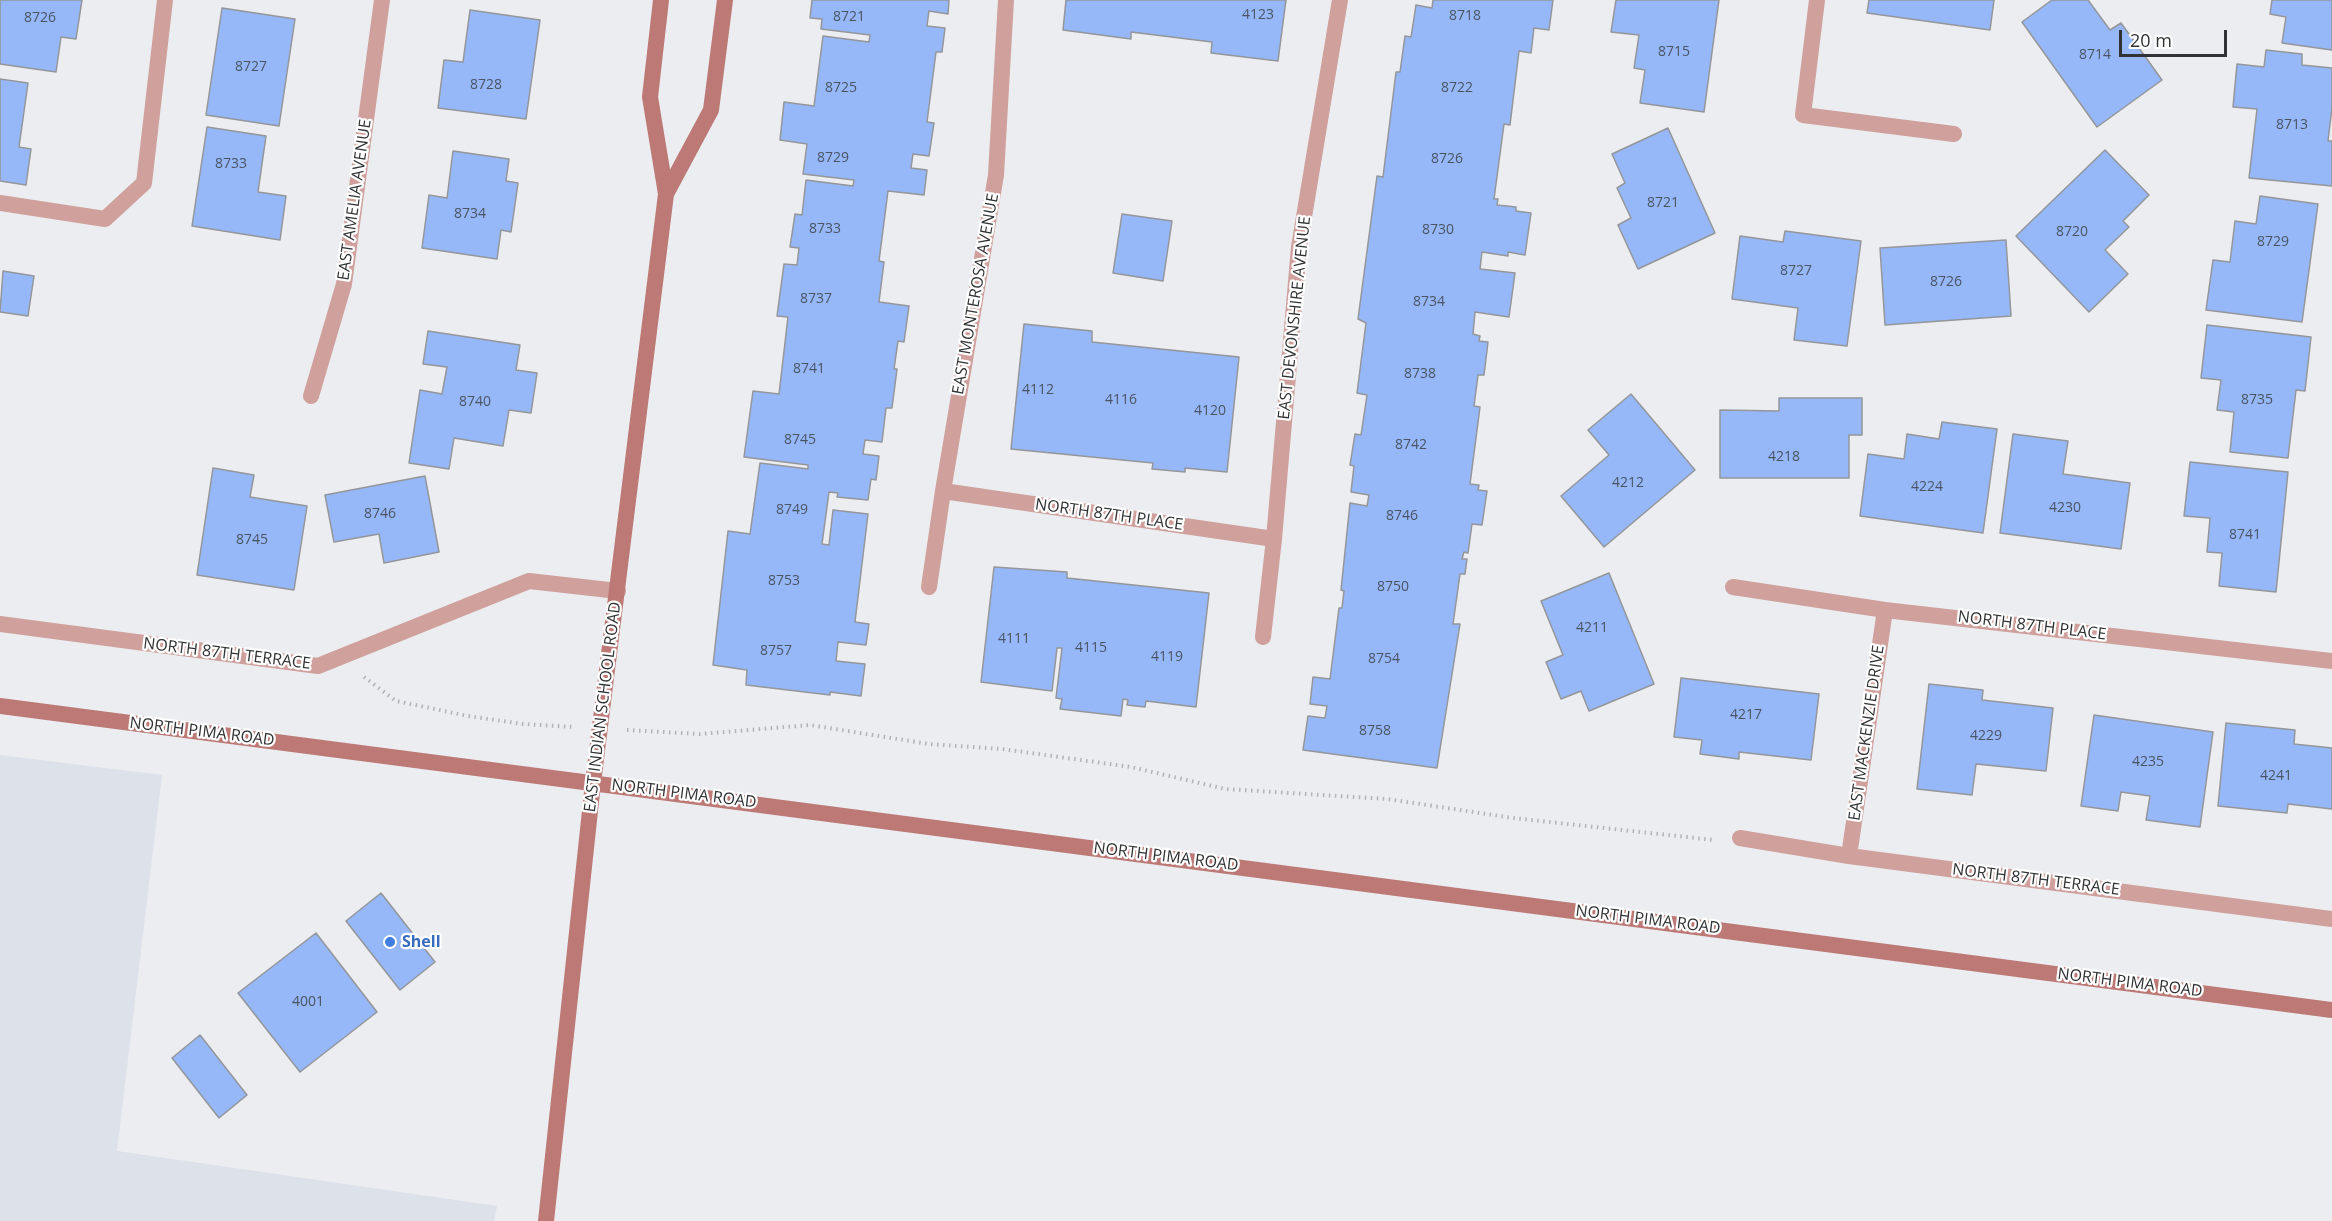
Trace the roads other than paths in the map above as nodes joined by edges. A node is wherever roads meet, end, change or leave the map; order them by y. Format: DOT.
graph roads {
  1 [pos="165,0"];
  2 [pos="382,0"];
  3 [pos="662,0"];
  4 [pos="724,0"];
  5 [pos="1006,0"];
  6 [pos="1340,0"];
  7 [pos="1817,0"];
  8 [pos="1954,134"];
  9 [pos="666,194"];
  10 [pos="0,202"];
  11 [pos="310,396"];
  12 [pos="943,492"];
  13 [pos="1274,539"];
  14 [pos="929,587"];
  15 [pos="1733,587"];
  16 [pos="618,591"];
  17 [pos="1885,610"];
  18 [pos="0,624"];
  19 [pos="1263,637"];
  20 [pos="2332,661"];
  21 [pos="0,706"];
  22 [pos="593,783"];
  23 [pos="1740,838"];
  24 [pos="1849,856"];
  25 [pos="2332,919"];
  26 [pos="2332,1010"];
  27 [pos="546,1221"];
  1 -- 10 [label="street"];
  2 -- 11 [label="street, EAST AMELIA AVENUE"];
  3 -- 9 [label="main road, EAST INDIAN SCHOOL ROAD"];
  4 -- 9 [label="main road, EAST INDIAN SCHOOL ROAD"];
  5 -- 12 [label="street, EAST MONTEROSA AVENUE"];
  6 -- 13 [label="street, EAST DEVONSHIRE AVENUE"];
  7 -- 8 [label="street"];
  9 -- 16 [label="main road, EAST INDIAN SCHOOL ROAD"];
  12 -- 13 [label="street, NORTH 87TH PLACE"];
  12 -- 14 [label="street, EAST MONTEROSA AVENUE"];
  13 -- 19 [label="street, EAST DEVONSHIRE AVENUE"];
  15 -- 17 [label="street, NORTH 87TH PLACE"];
  16 -- 18 [label="street, NORTH 87TH TERRACE"];
  16 -- 22 [label="main road, EAST INDIAN SCHOOL ROAD"];
  17 -- 20 [label="street, NORTH 87TH PLACE"];
  17 -- 24 [label="street, EAST MACKENZIE DRIVE"];
  21 -- 22 [label="main road, NORTH PIMA ROAD"];
  22 -- 26 [label="main road, NORTH PIMA ROAD"];
  22 -- 27 [label="main road, EAST INDIAN SCHOOL ROAD"];
  23 -- 24 [label="street, NORTH 87TH TERRACE"];
  24 -- 25 [label="street, NORTH 87TH TERRACE"];
}
